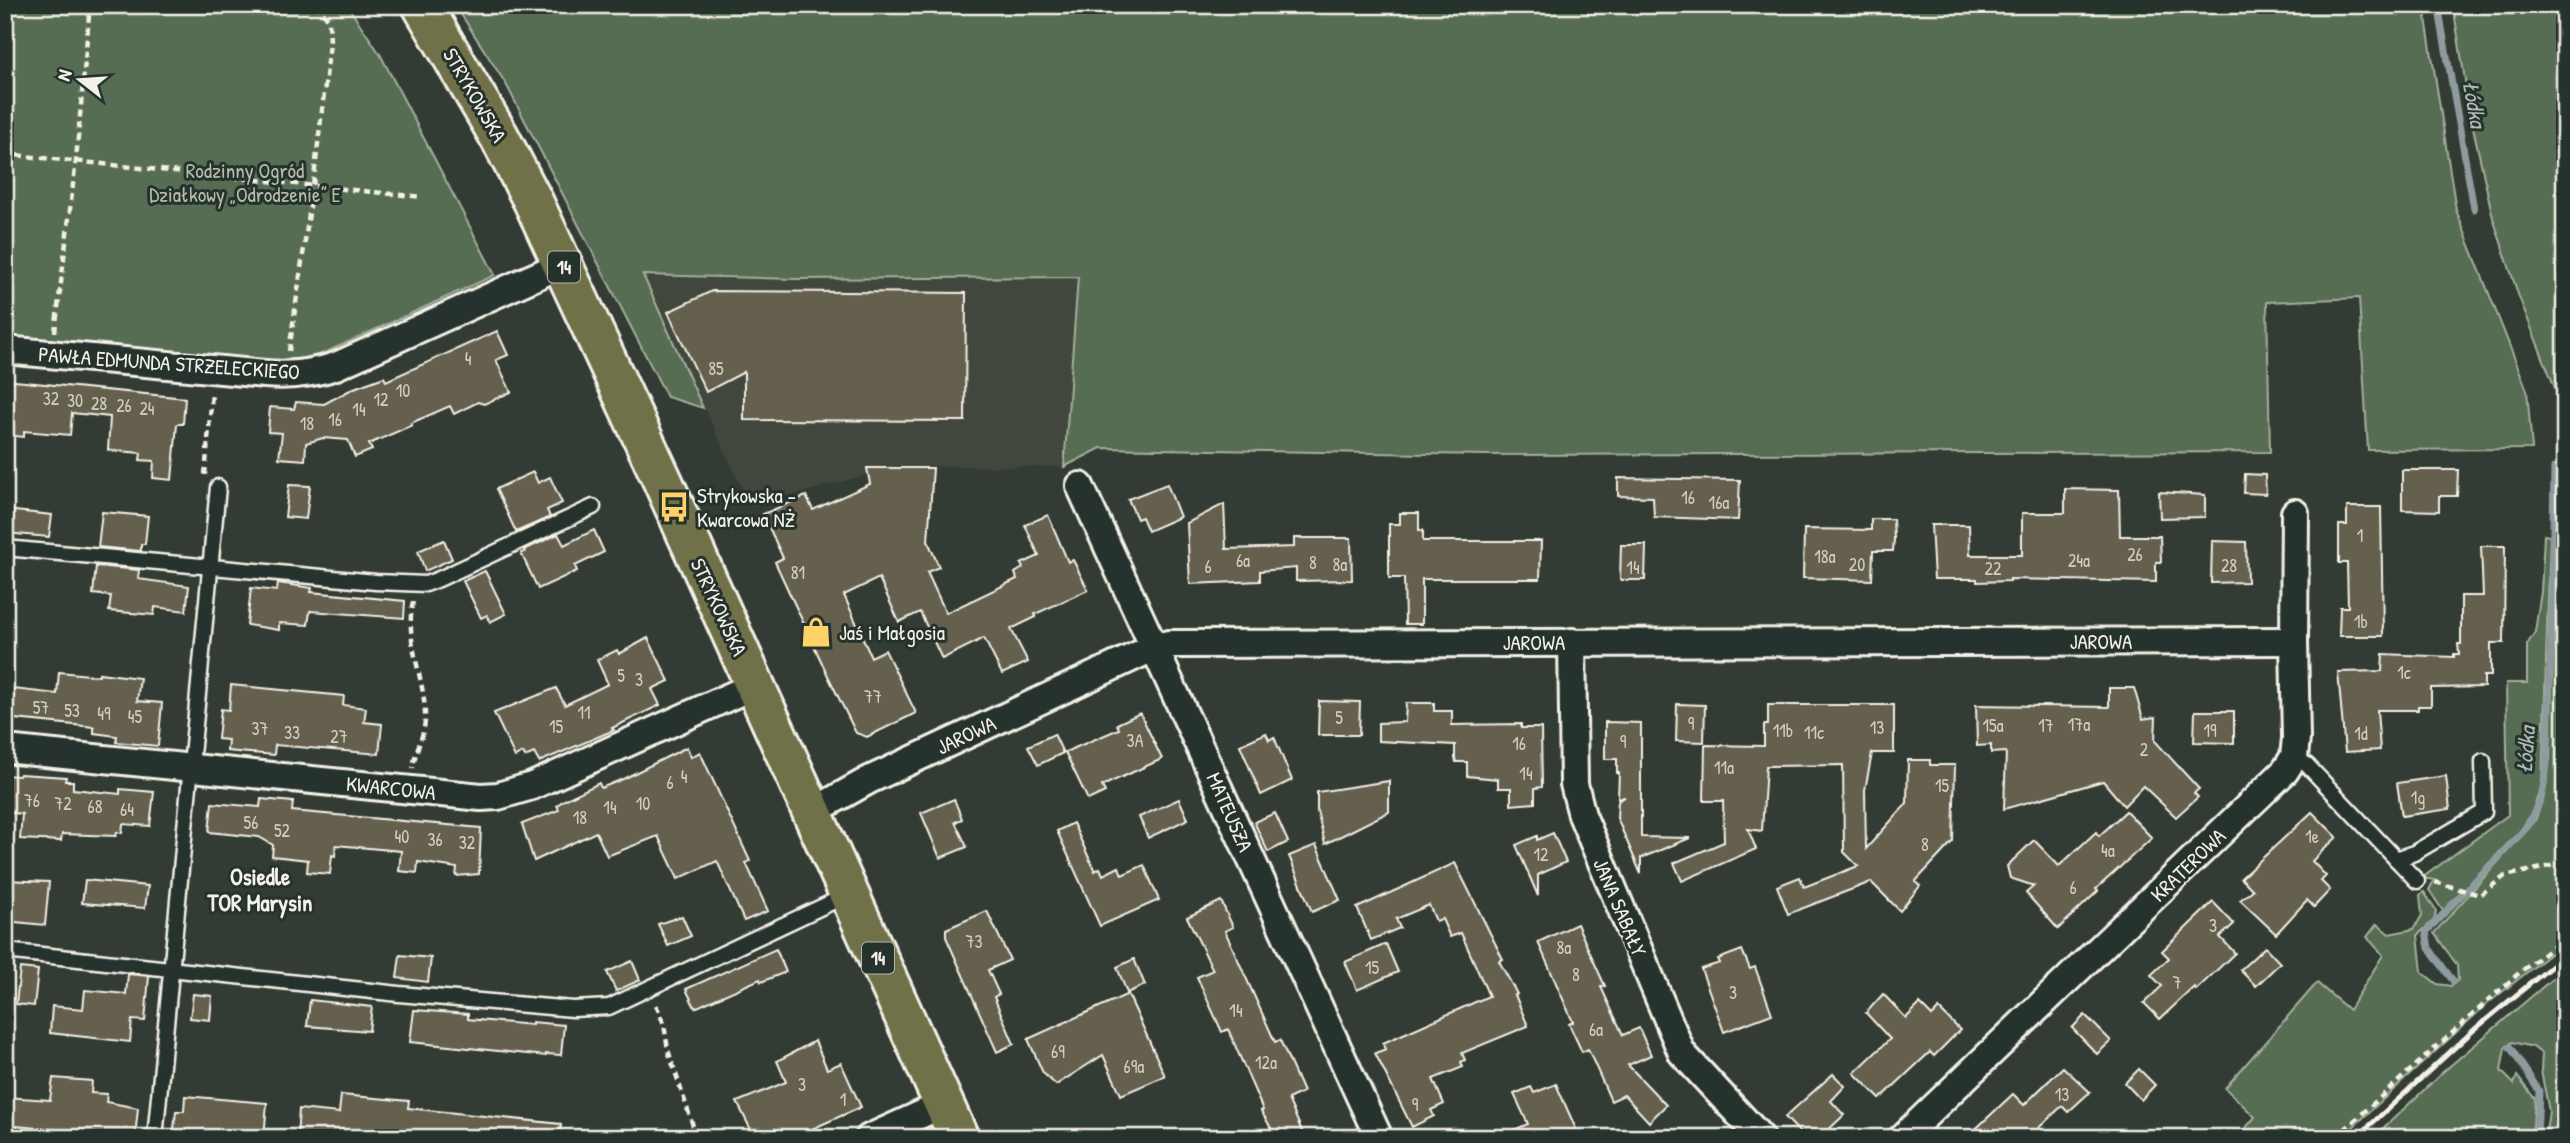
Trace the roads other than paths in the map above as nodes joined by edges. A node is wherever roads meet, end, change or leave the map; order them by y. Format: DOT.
graph roads {
  1 [pos="422,5"];
  2 [pos="563,264"];
  3 [pos="5,350"];
  4 [pos="1080,486"];
  5 [pos="218,487"];
  6 [pos="593,507"];
  7 [pos="2295,513"];
  8 [pos="5,548"];
  9 [pos="210,566"];
  10 [pos="2294,641"];
  11 [pos="1572,642"];
  12 [pos="1155,646"];
  13 [pos="755,685"];
  14 [pos="5,749"];
  15 [pos="2294,757"];
  16 [pos="2483,761"];
  17 [pos="192,768"];
  18 [pos="812,812"];
  19 [pos="2396,859"];
  20 [pos="2417,881"];
  21 [pos="849,894"];
  22 [pos="5,951"];
  23 [pos="171,967"];
  24 [pos="952,1127"];
  25 [pos="155,1138"];
  26 [pos="869,1138"];
  27 [pos="1379,1138"];
  28 [pos="1761,1138"];
  29 [pos="1902,1138"];
  1 -- 2 [label="main road, STRYKOWSKA / 14"];
  2 -- 3 [label="street, PAWŁA EDMUNDA STRZELECKIEGO"];
  2 -- 13 [label="main road, STRYKOWSKA / 14"];
  4 -- 12 [label="street, MATEUSZA"];
  5 -- 9 [label="lane"];
  6 -- 9 [label="lane"];
  7 -- 10 [label="street"];
  8 -- 9 [label="lane"];
  9 -- 17 [label="lane"];
  10 -- 11 [label="street, JAROWA"];
  10 -- 15 [label="street"];
  11 -- 12 [label="street, JAROWA"];
  11 -- 28 [label="street, JANA SABAŁY"];
  12 -- 18 [label="street, JAROWA"];
  12 -- 27 [label="street, MATEUSZA"];
  13 -- 17 [label="street, KWARCOWA"];
  13 -- 18 [label="main road, STRYKOWSKA / 14"];
  14 -- 17 [label="street, KWARCOWA"];
  15 -- 19 [label="lane"];
  15 -- 29 [label="street, KRATEROWA"];
  16 -- 19 [label="lane"];
  17 -- 23 [label="lane"];
  18 -- 21 [label="main road, STRYKOWSKA / 14"];
  19 -- 20 [label="lane"];
  21 -- 23 [label="lane"];
  21 -- 24 [label="main road, STRYKOWSKA / 14"];
  22 -- 23 [label="lane"];
  23 -- 25 [label="lane"];
  24 -- 26 [label="street"];
}
